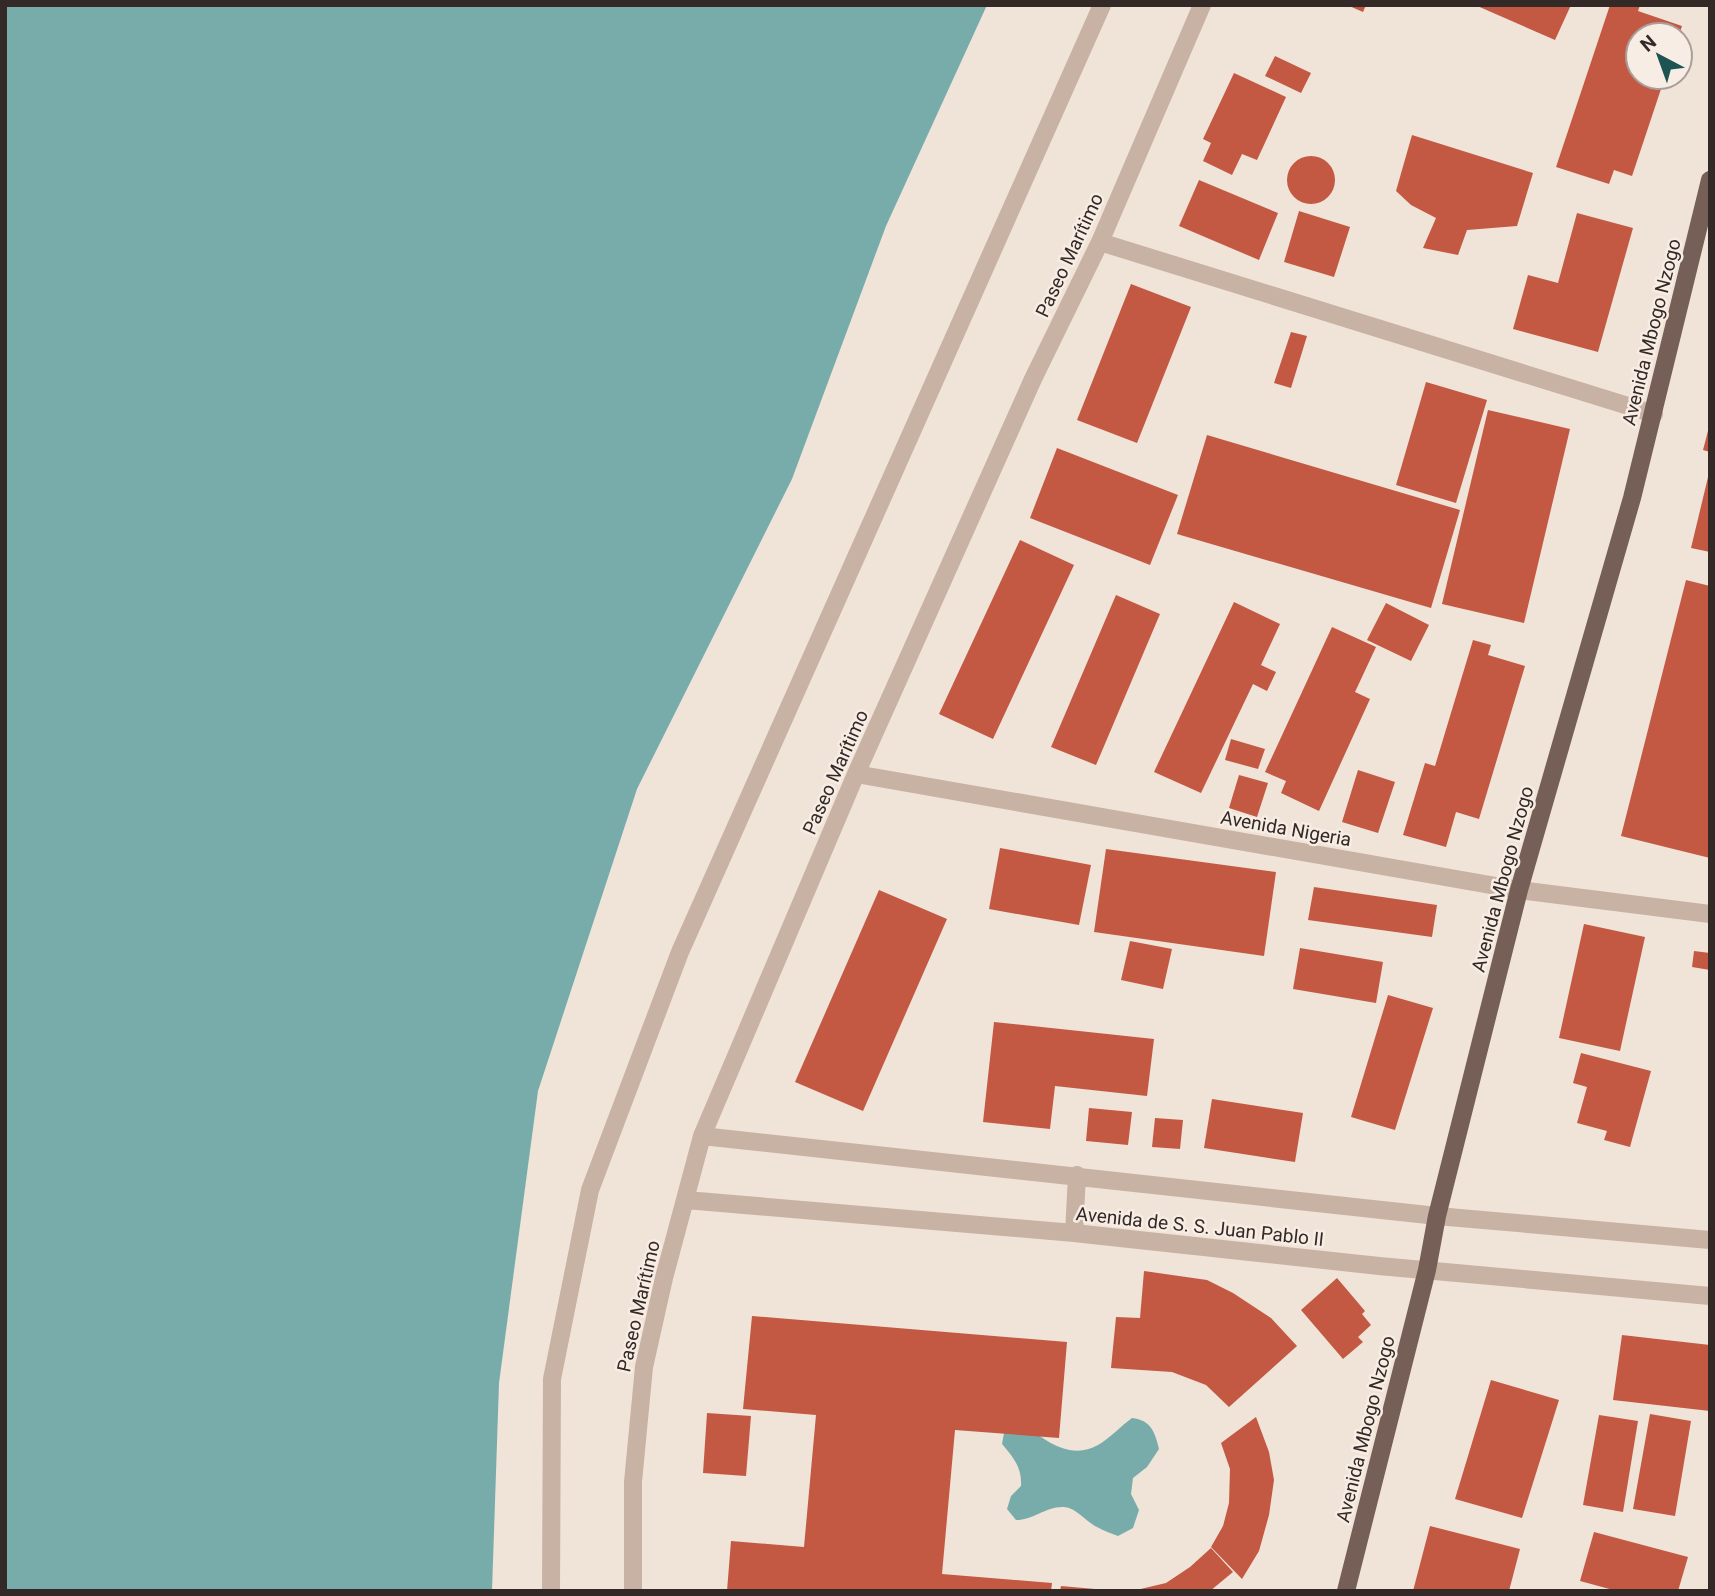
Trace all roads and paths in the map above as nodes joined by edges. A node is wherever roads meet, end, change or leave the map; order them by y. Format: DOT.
graph roads {
  1 [pos="1102,5"];
  2 [pos="1202,5"];
  3 [pos="1710,180"];
  4 [pos="1100,242"];
  5 [pos="1654,414"];
  6 [pos="856,774"];
  7 [pos="1519,890"];
  8 [pos="1710,914"];
  9 [pos="702,1136"];
  10 [pos="1077,1175"];
  11 [pos="686,1200"];
  12 [pos="1437,1216"];
  13 [pos="1073,1233"];
  14 [pos="1710,1240"];
  15 [pos="1427,1270"];
  16 [pos="1710,1296"];
  17 [pos="551,1591"];
  18 [pos="633,1591"];
  19 [pos="1346,1591"];
  1 -- 17 [label="street"];
  2 -- 4 [label="street, Paseo Marítimo"];
  3 -- 5 [label="main road, Avenida Mbogo Nzogo"];
  4 -- 5 [label="street"];
  4 -- 6 [label="street, Paseo Marítimo"];
  5 -- 7 [label="main road, Avenida Mbogo Nzogo"];
  6 -- 7 [label="street, Avenida Nigeria"];
  6 -- 9 [label="street, Paseo Marítimo"];
  7 -- 8 [label="street, Avenida Nigeria"];
  7 -- 12 [label="main road, Avenida Mbogo Nzogo"];
  9 -- 10 [label="street, Avenida de S. S. Juan Pablo II"];
  9 -- 11 [label="street, Paseo Marítimo"];
  10 -- 12 [label="street, Avenida de S. S. Juan Pablo II"];
  10 -- 13 [label="street"];
  11 -- 13 [label="street, Avenida de S. S. Juan Pablo II"];
  11 -- 18 [label="street, Paseo Marítimo"];
  12 -- 14 [label="street, Avenida de S. S. Juan Pablo II"];
  12 -- 15 [label="main road, Avenida Mbogo Nzogo"];
  13 -- 15 [label="street, Avenida de S. S. Juan Pablo II"];
  15 -- 16 [label="street, Avenida de S. S. Juan Pablo II"];
  15 -- 19 [label="main road, Avenida Mbogo Nzogo"];
}
